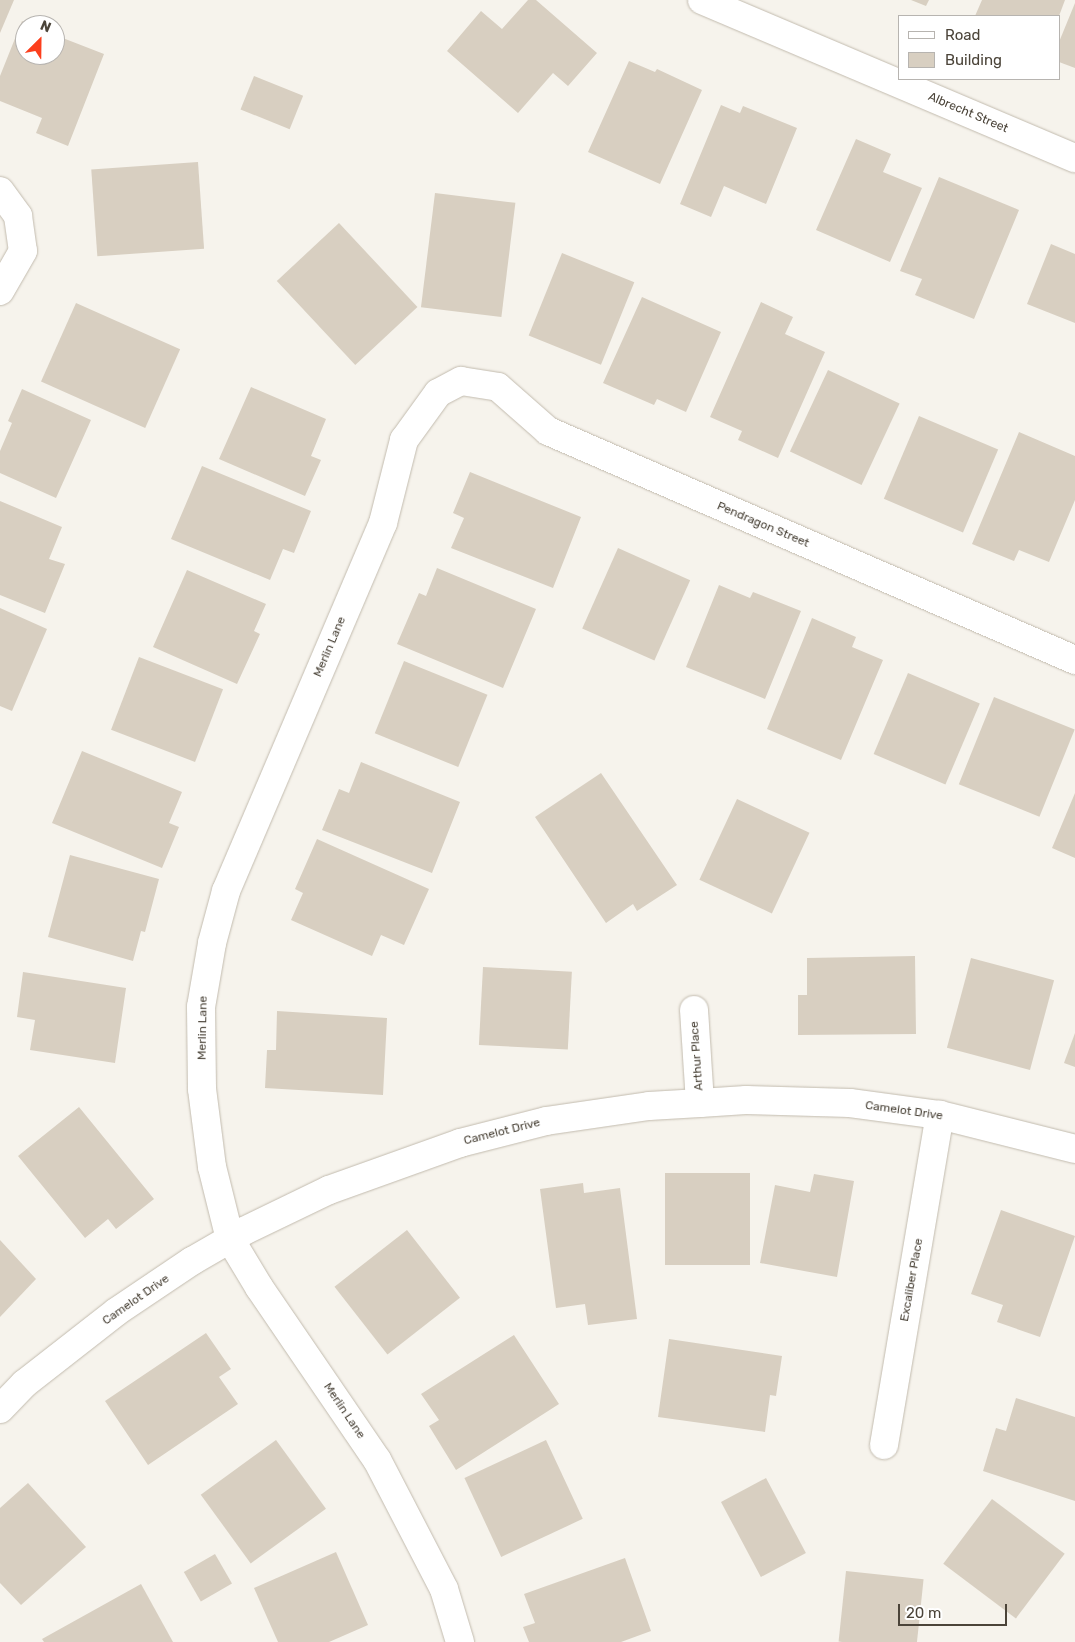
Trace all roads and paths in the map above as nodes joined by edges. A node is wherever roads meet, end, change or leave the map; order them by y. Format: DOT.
graph roads {
  1 [pos="702,0"];
  2 [pos="1075,158"];
  3 [pos="0,191"];
  4 [pos="0,291"];
  5 [pos="461,381"];
  6 [pos="1075,660"];
  7 [pos="694,1010"];
  8 [pos="700,1103"];
  9 [pos="940,1114"];
  10 [pos="1075,1149"];
  11 [pos="230,1239"];
  12 [pos="0,1409"];
  13 [pos="884,1446"];
  14 [pos="460,1642"];
  1 -- 2 [label="street, Albrecht Street"];
  3 -- 4 [label="street"];
  5 -- 6 [label="street, Pendragon Street"];
  5 -- 11 [label="street, Merlin Lane"];
  7 -- 8 [label="street, Arthur Place"];
  8 -- 9 [label="street, Camelot Drive"];
  8 -- 11 [label="street, Camelot Drive"];
  9 -- 10 [label="street, Camelot Drive"];
  9 -- 13 [label="street, Excaliber Place"];
  11 -- 12 [label="street, Camelot Drive"];
  11 -- 14 [label="street, Merlin Lane"];
}
